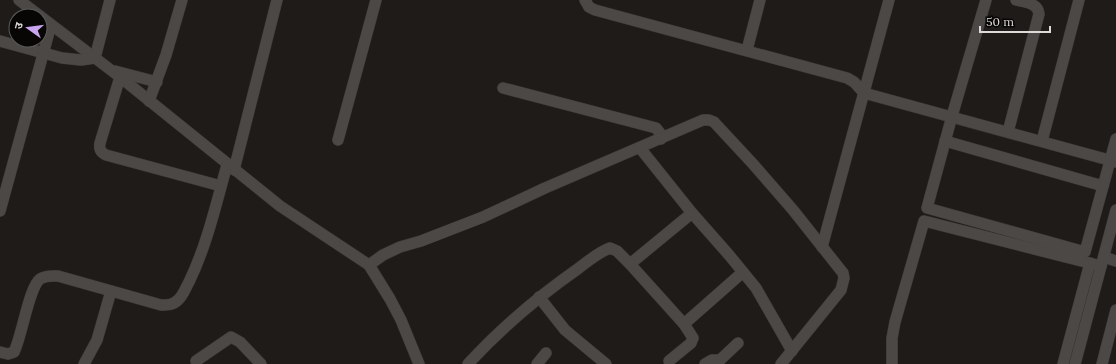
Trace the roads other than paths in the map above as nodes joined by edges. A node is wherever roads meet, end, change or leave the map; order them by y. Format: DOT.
graph roads {
  1 [pos="110,0"];
  2 [pos="182,0"];
  3 [pos="277,0"];
  4 [pos="376,0"];
  5 [pos="585,0"];
  6 [pos="760,0"];
  7 [pos="889,0"];
  8 [pos="986,0"];
  9 [pos="1016,0"];
  10 [pos="1079,0"];
  11 [pos="22,1"];
  12 [pos="30,8"];
  13 [pos="48,23"];
  14 [pos="51,25"];
  15 [pos="0,41"];
  16 [pos="747,50"];
  17 [pos="44,52"];
  18 [pos="95,58"];
  19 [pos="110,70"];
  20 [pos="120,77"];
  21 [pos="157,82"];
  22 [pos="503,88"];
  23 [pos="864,93"];
  24 [pos="149,101"];
  25 [pos="952,116"];
  26 [pos="1008,132"];
  27 [pos="661,139"];
  28 [pos="1116,139"];
  29 [pos="338,140"];
  30 [pos="945,141"];
  31 [pos="1042,141"];
  32 [pos="640,148"];
  33 [pos="1113,161"];
  34 [pos="230,168"];
  35 [pos="1108,180"];
  36 [pos="221,186"];
  37 [pos="1116,210"];
  38 [pos="0,211"];
  39 [pos="692,213"];
  40 [pos="822,247"];
  41 [pos="1103,261"];
  42 [pos="1116,261"];
  43 [pos="1090,263"];
  44 [pos="630,264"];
  45 [pos="369,265"];
  46 [pos="743,272"];
  47 [pos="111,291"];
  48 [pos="539,297"];
  49 [pos="1116,310"];
  50 [pos="684,324"];
  51 [pos="738,343"];
  52 [pos="792,351"];
  53 [pos="0,352"];
  54 [pos="546,353"];
  55 [pos="196,361"];
  56 [pos="669,361"];
  57 [pos="84,364"];
  58 [pos="261,364"];
  59 [pos="419,364"];
  60 [pos="468,364"];
  61 [pos="537,364"];
  62 [pos="606,364"];
  63 [pos="705,364"];
  64 [pos="781,364"];
  65 [pos="892,364"];
  66 [pos="1063,364"];
  67 [pos="1076,364"];
  68 [pos="1102,364"];
  1 -- 18 [label="street"];
  2 -- 21 [label="street"];
  3 -- 34 [label="street"];
  4 -- 29 [label="street"];
  5 -- 16 [label="street"];
  6 -- 16 [label="street"];
  7 -- 23 [label="street"];
  8 -- 25 [label="street"];
  9 -- 26 [label="street"];
  10 -- 31 [label="street"];
  11 -- 12 [label="street"];
  13 -- 14 [label="street"];
  14 -- 17 [label="street"];
  14 -- 18 [label="street"];
  15 -- 17 [label="street"];
  16 -- 23 [label="street"];
  17 -- 18 [label="street"];
  17 -- 38 [label="street"];
  18 -- 19 [label="street"];
  19 -- 20 [label="street"];
  19 -- 21 [label="street"];
  20 -- 24 [label="street"];
  20 -- 36 [label="street"];
  21 -- 24 [label="street"];
  22 -- 27 [label="street"];
  23 -- 25 [label="street"];
  23 -- 40 [label="street"];
  24 -- 34 [label="street"];
  25 -- 26 [label="street"];
  25 -- 30 [label="street"];
  26 -- 31 [label="street"];
  27 -- 32 [label="street"];
  27 -- 40 [label="street"];
  28 -- 33 [label="street"];
  30 -- 35 [label="street"];
  30 -- 35 [label="street"];
  31 -- 33 [label="street"];
  32 -- 39 [label="street"];
  32 -- 45 [label="street"];
  33 -- 35 [label="street"];
  34 -- 36 [label="street"];
  34 -- 45 [label="street"];
  36 -- 47 [label="street"];
  37 -- 41 [label="street"];
  39 -- 44 [label="street"];
  39 -- 46 [label="street"];
  40 -- 52 [label="street"];
  41 -- 42 [label="street"];
  41 -- 43 [label="street"];
  41 -- 67 [label="street"];
  43 -- 65 [label="street"];
  43 -- 66 [label="street"];
  44 -- 48 [label="street"];
  44 -- 50 [label="street"];
  45 -- 59 [label="street"];
  46 -- 50 [label="street"];
  46 -- 52 [label="street"];
  47 -- 53 [label="street"];
  47 -- 57 [label="street"];
  48 -- 60 [label="street"];
  48 -- 62 [label="street"];
  49 -- 68 [label="street"];
  50 -- 56 [label="street"];
  51 -- 63 [label="street"];
  52 -- 64 [label="street"];
  54 -- 61 [label="street"];
  55 -- 58 [label="street"];
}
